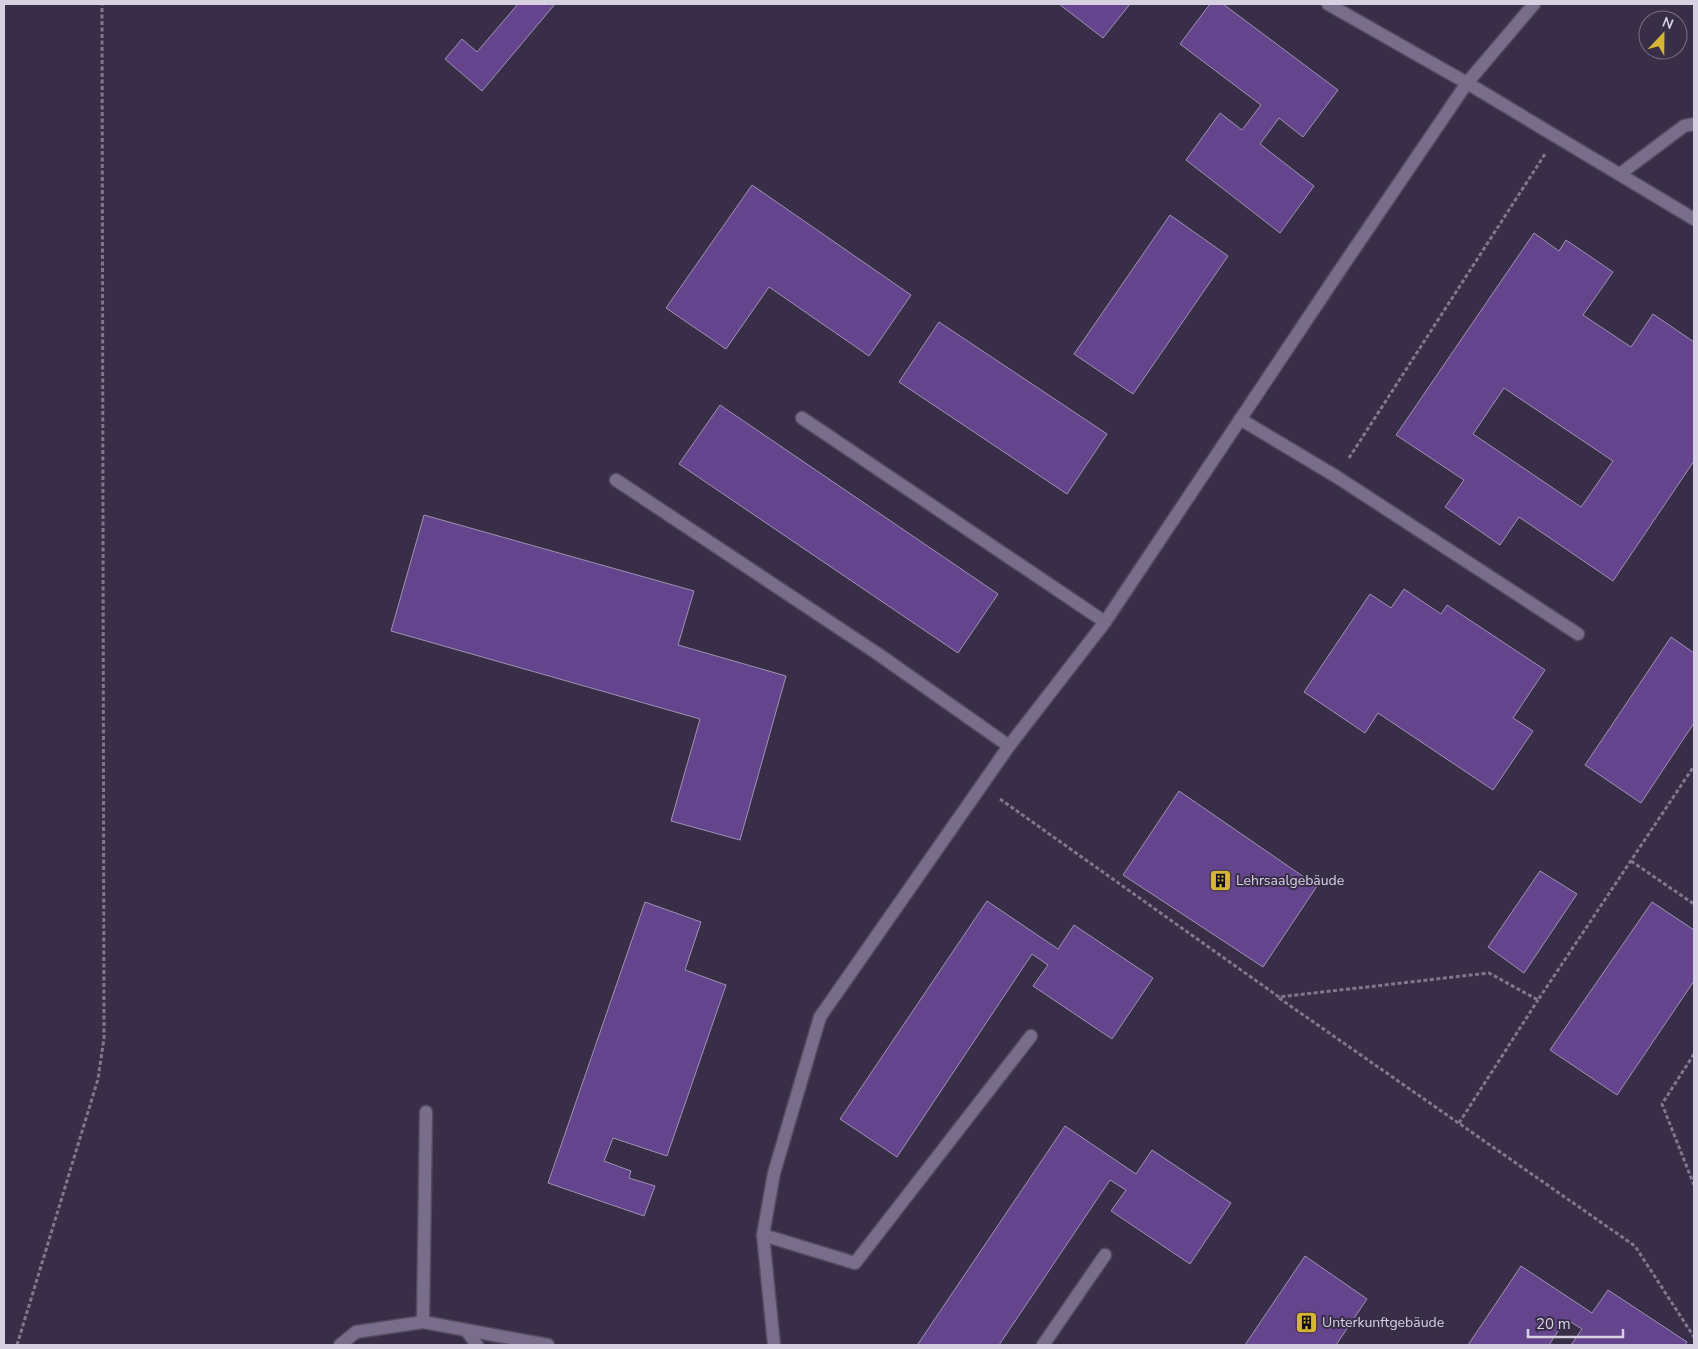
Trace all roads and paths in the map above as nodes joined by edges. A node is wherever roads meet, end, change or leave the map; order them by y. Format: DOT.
graph roads {
  1 [pos="102,4"];
  2 [pos="1328,4"];
  3 [pos="1534,4"];
  4 [pos="1467,83"];
  5 [pos="1694,124"];
  6 [pos="1556,137"];
  7 [pos="1620,174"];
  8 [pos="1694,219"];
  9 [pos="802,418"];
  10 [pos="1240,419"];
  11 [pos="1337,478"];
  12 [pos="616,480"];
  13 [pos="1105,622"];
  14 [pos="1578,634"];
  15 [pos="1009,746"];
  16 [pos="1694,766"];
  17 [pos="981,786"];
  18 [pos="1631,861"];
  19 [pos="1694,904"];
  20 [pos="1279,997"];
  21 [pos="1538,1000"];
  22 [pos="1031,1036"];
  23 [pos="1694,1054"];
  24 [pos="426,1112"];
  25 [pos="1459,1123"];
  26 [pos="1694,1185"];
  27 [pos="763,1235"];
  28 [pos="1105,1255"];
  29 [pos="423,1322"];
  30 [pos="466,1330"];
  31 [pos="1694,1338"];
  32 [pos="17,1345"];
  33 [pos="340,1345"];
  34 [pos="477,1345"];
  35 [pos="548,1345"];
  36 [pos="774,1345"];
  37 [pos="1043,1345"];
  1 -- 32 [label="path"];
  2 -- 4 [label="lane"];
  3 -- 4 [label="lane"];
  4 -- 6 [label="lane"];
  4 -- 10 [label="lane"];
  5 -- 7 [label="lane"];
  6 -- 7 [label="lane"];
  6 -- 11 [label="path"];
  7 -- 8 [label="lane"];
  9 -- 13 [label="lane"];
  10 -- 11 [label="lane"];
  10 -- 13 [label="lane"];
  11 -- 14 [label="lane"];
  12 -- 15 [label="lane"];
  13 -- 15 [label="lane"];
  15 -- 17 [label="lane"];
  16 -- 18 [label="path"];
  17 -- 20 [label="path"];
  17 -- 27 [label="lane"];
  18 -- 19 [label="path"];
  18 -- 21 [label="path"];
  20 -- 21 [label="path"];
  20 -- 25 [label="path"];
  21 -- 25 [label="path"];
  22 -- 27 [label="lane"];
  23 -- 26 [label="path"];
  24 -- 29 [label="lane"];
  25 -- 31 [label="path"];
  27 -- 36 [label="lane"];
  28 -- 37 [label="lane"];
  29 -- 30 [label="lane"];
  29 -- 33 [label="lane"];
  30 -- 34 [label="lane"];
  30 -- 35 [label="lane"];
}
